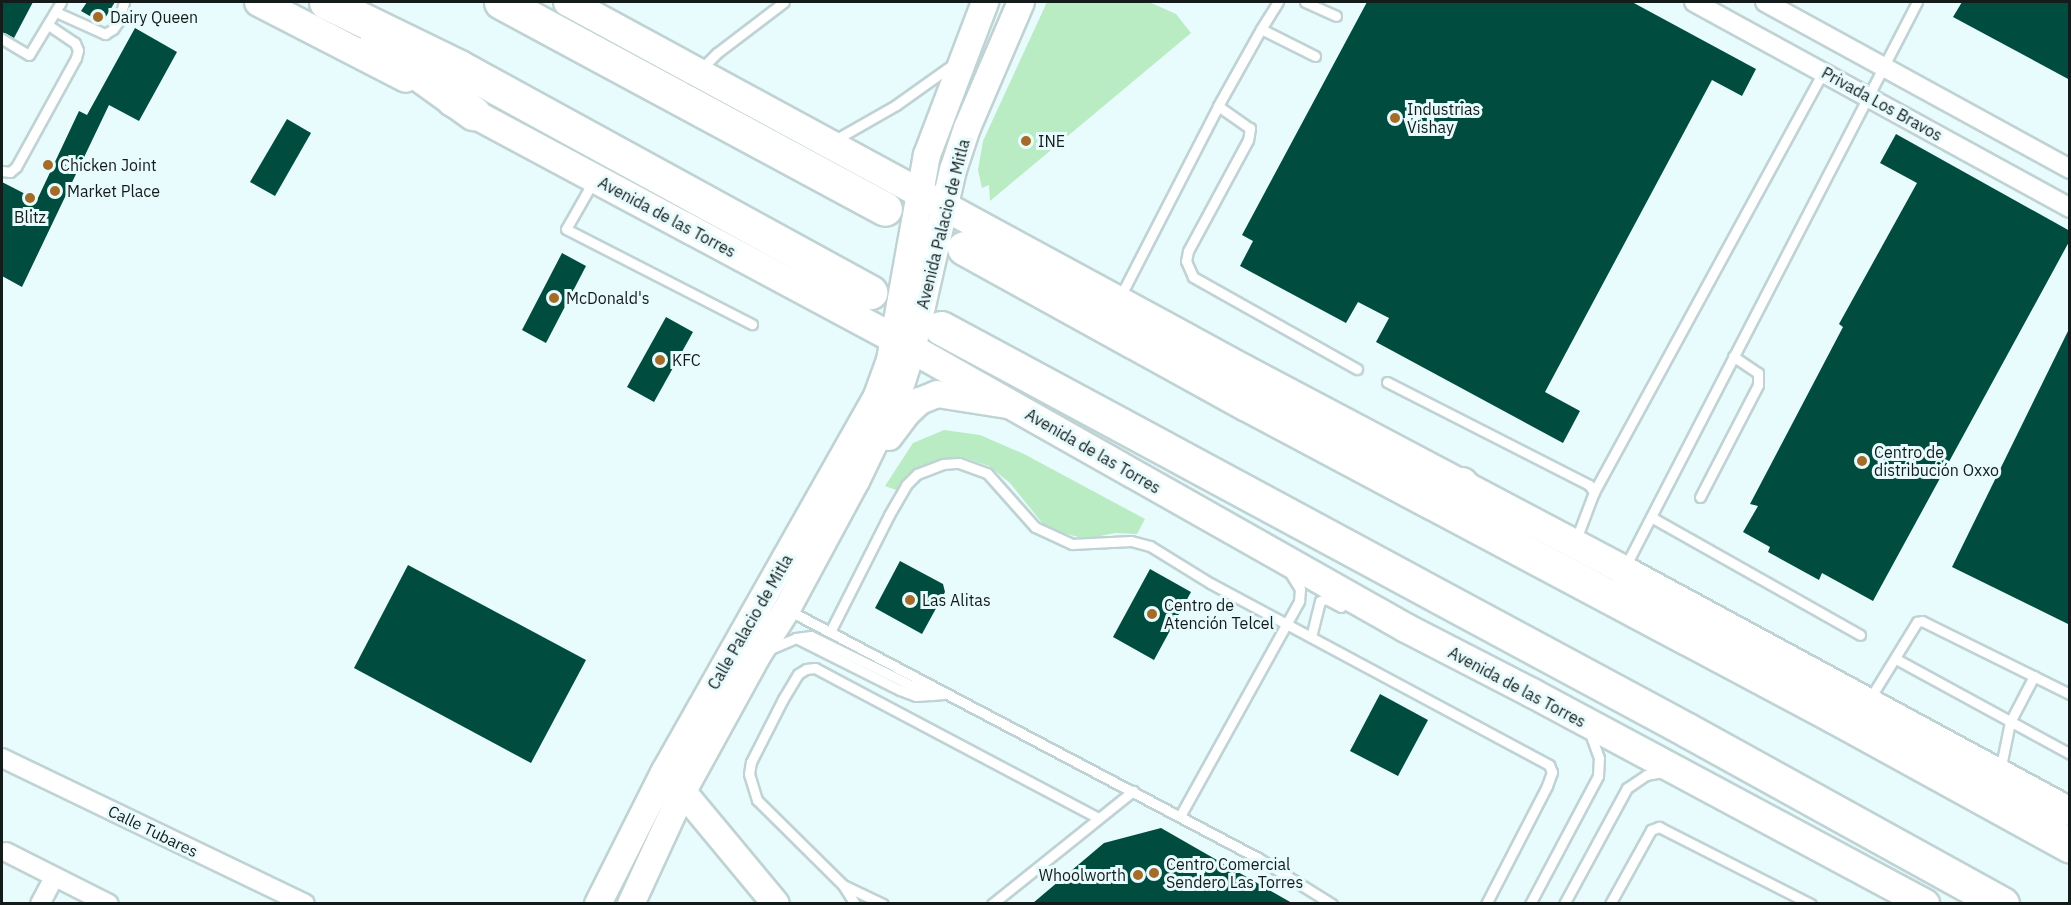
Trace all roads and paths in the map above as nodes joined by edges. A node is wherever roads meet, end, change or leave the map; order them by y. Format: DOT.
graph roads {
  1 [pos="62,2"];
  2 [pos="124,2"];
  3 [pos="259,2"];
  4 [pos="319,2"];
  5 [pos="327,2"];
  6 [pos="501,2"];
  7 [pos="568,2"];
  8 [pos="784,2"];
  9 [pos="986,2"];
  10 [pos="1021,2"];
  11 [pos="1278,2"];
  12 [pos="1305,2"];
  13 [pos="1694,2"];
  14 [pos="1765,2"];
  15 [pos="1917,2"];
  16 [pos="56,12"];
  17 [pos="1336,16"];
  18 [pos="48,25"];
  19 [pos="1261,29"];
  20 [pos="2,39"];
  21 [pos="964,56"];
  22 [pos="1315,56"];
  23 [pos="1883,67"];
  24 [pos="699,71"];
  25 [pos="1824,72"];
  26 [pos="1868,96"];
  27 [pos="1218,106"];
  28 [pos="473,113"];
  29 [pos="829,143"];
  30 [pos="2070,169"];
  31 [pos="2,171"];
  32 [pos="595,178"];
  33 [pos="920,193"];
  34 [pos="946,206"];
  35 [pos="2070,208"];
  36 [pos="885,209"];
  37 [pos="964,248"];
  38 [pos="870,292"];
  39 [pos="1118,300"];
  40 [pos="752,324"];
  41 [pos="941,328"];
  42 [pos="902,344"];
  43 [pos="1733,356"];
  44 [pos="1358,369"];
  45 [pos="1388,382"];
  46 [pos="1018,407"];
  47 [pos="856,481"];
  48 [pos="1461,484"];
  49 [pos="1594,492"];
  50 [pos="1700,497"];
  51 [pos="1651,517"];
  52 [pos="1509,543"];
  53 [pos="1574,544"];
  54 [pos="1274,553"];
  55 [pos="1623,570"];
  56 [pos="775,605"];
  57 [pos="1347,610"];
  58 [pos="1375,622"];
  59 [pos="1288,625"];
  60 [pos="1406,628"];
  61 [pos="830,632"];
  62 [pos="1860,635"];
  63 [pos="1311,637"];
  64 [pos="759,653"];
  65 [pos="1896,659"];
  66 [pos="2034,676"];
  67 [pos="947,694"];
  68 [pos="2070,694"];
  69 [pos="1868,702"];
  70 [pos="1834,716"];
  71 [pos="2010,722"];
  72 [pos="1587,725"];
  73 [pos="2070,754"];
  74 [pos="2,761"];
  75 [pos="665,771"];
  76 [pos="1673,771"];
  77 [pos="2000,773"];
  78 [pos="683,791"];
  79 [pos="1133,791"];
  80 [pos="1820,802"];
  81 [pos="2070,812"];
  82 [pos="1180,816"];
  83 [pos="1098,819"];
  84 [pos="2070,820"];
  85 [pos="2070,846"];
  86 [pos="6,852"];
  87 [pos="54,878"];
  88 [pos="843,885"];
  89 [pos="1806,902"];
  90 [pos="40,903"];
  91 [pos="109,903"];
  92 [pos="305,903"];
  93 [pos="598,903"];
  94 [pos="631,903"];
  95 [pos="776,903"];
  96 [pos="855,903"];
  97 [pos="883,903"];
  98 [pos="992,903"];
  99 [pos="1332,903"];
  100 [pos="1486,903"];
  101 [pos="1530,903"];
  102 [pos="1564,903"];
  103 [pos="1610,903"];
  104 [pos="1925,903"];
  105 [pos="1970,903"];
  106 [pos="2002,903"];
  1 -- 16 [label="lane"];
  2 -- 16 [label="lane"];
  3 -- 28 [label="main road, Avenida de las Torres"];
  4 -- 28 [label="highway"];
  5 -- 38 [label="highway, Avenida de las Torres"];
  6 -- 36 [label="highway"];
  7 -- 24 [label="main road"];
  8 -- 24 [label="lane"];
  9 -- 21 [label="main road, Avenida Palacio de Mitla"];
  10 -- 34 [label="main road, Avenida Palacio de Mitla"];
  11 -- 19 [label="lane"];
  12 -- 17 [label="lane"];
  13 -- 25 [label="street, Privada Los Bravos"];
  14 -- 23 [label="street, Privada Los Bravos"];
  15 -- 23 [label="lane"];
  16 -- 18 [label="lane"];
  18 -- 20 [label="lane"];
  18 -- 31 [label="lane"];
  19 -- 22 [label="lane"];
  19 -- 27 [label="lane"];
  21 -- 29 [label="lane"];
  21 -- 33 [label="main road, Avenida Palacio de Mitla"];
  23 -- 26 [label="lane"];
  23 -- 30 [label="street, Privada Los Bravos"];
  24 -- 29 [label="main road"];
  25 -- 26 [label="street, Privada Los Bravos"];
  25 -- 49 [label="lane"];
  26 -- 35 [label="street, Privada Los Bravos"];
  26 -- 43 [label="lane"];
  27 -- 39 [label="lane"];
  27 -- 44 [label="lane"];
  28 -- 32 [label="main road, Avenida de las Torres"];
  29 -- 33 [label="main road"];
  32 -- 40 [label="lane"];
  32 -- 42 [label="main road, Avenida de las Torres"];
  33 -- 34 [label="main road"];
  33 -- 42 [label="main road, Avenida Palacio de Mitla"];
  34 -- 39 [label="main road"];
  34 -- 42 [label="main road, Avenida Palacio de Mitla"];
  37 -- 52 [label="highway"];
  39 -- 48 [label="main road"];
  41 -- 80 [label="highway, Avenida de las Torres"];
  42 -- 46 [label="main road, Avenida de las Torres"];
  42 -- 47 [label="main road, Calle Palacio de Mitla"];
  42 -- 56 [label="main road, Calle Palacio de Mitla"];
  43 -- 50 [label="lane"];
  43 -- 51 [label="lane"];
  45 -- 49 [label="lane"];
  46 -- 47 [label="main road"];
  46 -- 54 [label="main road, Avenida de las Torres"];
  47 -- 56 [label="main road, Calle Palacio de Mitla"];
  48 -- 52 [label="highway"];
  48 -- 53 [label="main road"];
  49 -- 53 [label="lane"];
  51 -- 55 [label="lane"];
  51 -- 62 [label="lane"];
  52 -- 70 [label="highway"];
  53 -- 55 [label="main road"];
  54 -- 59 [label="lane"];
  54 -- 60 [label="main road, Avenida de las Torres"];
  55 -- 69 [label="main road"];
  56 -- 61 [label="lane"];
  56 -- 64 [label="main road, Calle Palacio de Mitla"];
  56 -- 75 [label="main road, Calle Palacio de Mitla"];
  57 -- 63 [label="lane"];
  58 -- 60 [label="lane"];
  59 -- 61 [label="lane"];
  59 -- 63 [label="lane"];
  59 -- 82 [label="lane"];
  60 -- 72 [label="main road, Avenida de las Torres"];
  61 -- 67 [label="lane"];
  63 -- 100 [label="lane"];
  64 -- 67 [label="lane"];
  64 -- 78 [label="main road, Calle Palacio de Mitla"];
  65 -- 66 [label="lane"];
  65 -- 69 [label="lane"];
  65 -- 71 [label="lane"];
  66 -- 68 [label="lane"];
  66 -- 71 [label="lane"];
  67 -- 79 [label="lane"];
  69 -- 77 [label="main road"];
  70 -- 84 [label="highway"];
  70 -- 85 [label="highway"];
  71 -- 73 [label="lane"];
  71 -- 77 [label="lane"];
  72 -- 76 [label="main road, Avenida de las Torres"];
  72 -- 101 [label="lane"];
  74 -- 92 [label="street, Calle Tubares"];
  75 -- 78 [label="main road"];
  75 -- 93 [label="main road, Calle Palacio de Mitla"];
  76 -- 102 [label="lane"];
  76 -- 104 [label="main road, Avenida de las Torres"];
  77 -- 81 [label="main road"];
  78 -- 94 [label="main road, Calle Palacio de Mitla"];
  78 -- 95 [label="main road"];
  79 -- 82 [label="lane"];
  79 -- 83 [label="lane"];
  80 -- 105 [label="highway"];
  80 -- 106 [label="highway, Avenida de las Torres"];
  82 -- 99 [label="lane"];
  83 -- 88 [label="lane"];
  83 -- 98 [label="lane"];
  86 -- 87 [label="street"];
  87 -- 90 [label="street"];
  87 -- 91 [label="street"];
  88 -- 96 [label="lane"];
  88 -- 97 [label="lane"];
  89 -- 103 [label="lane"];
}
